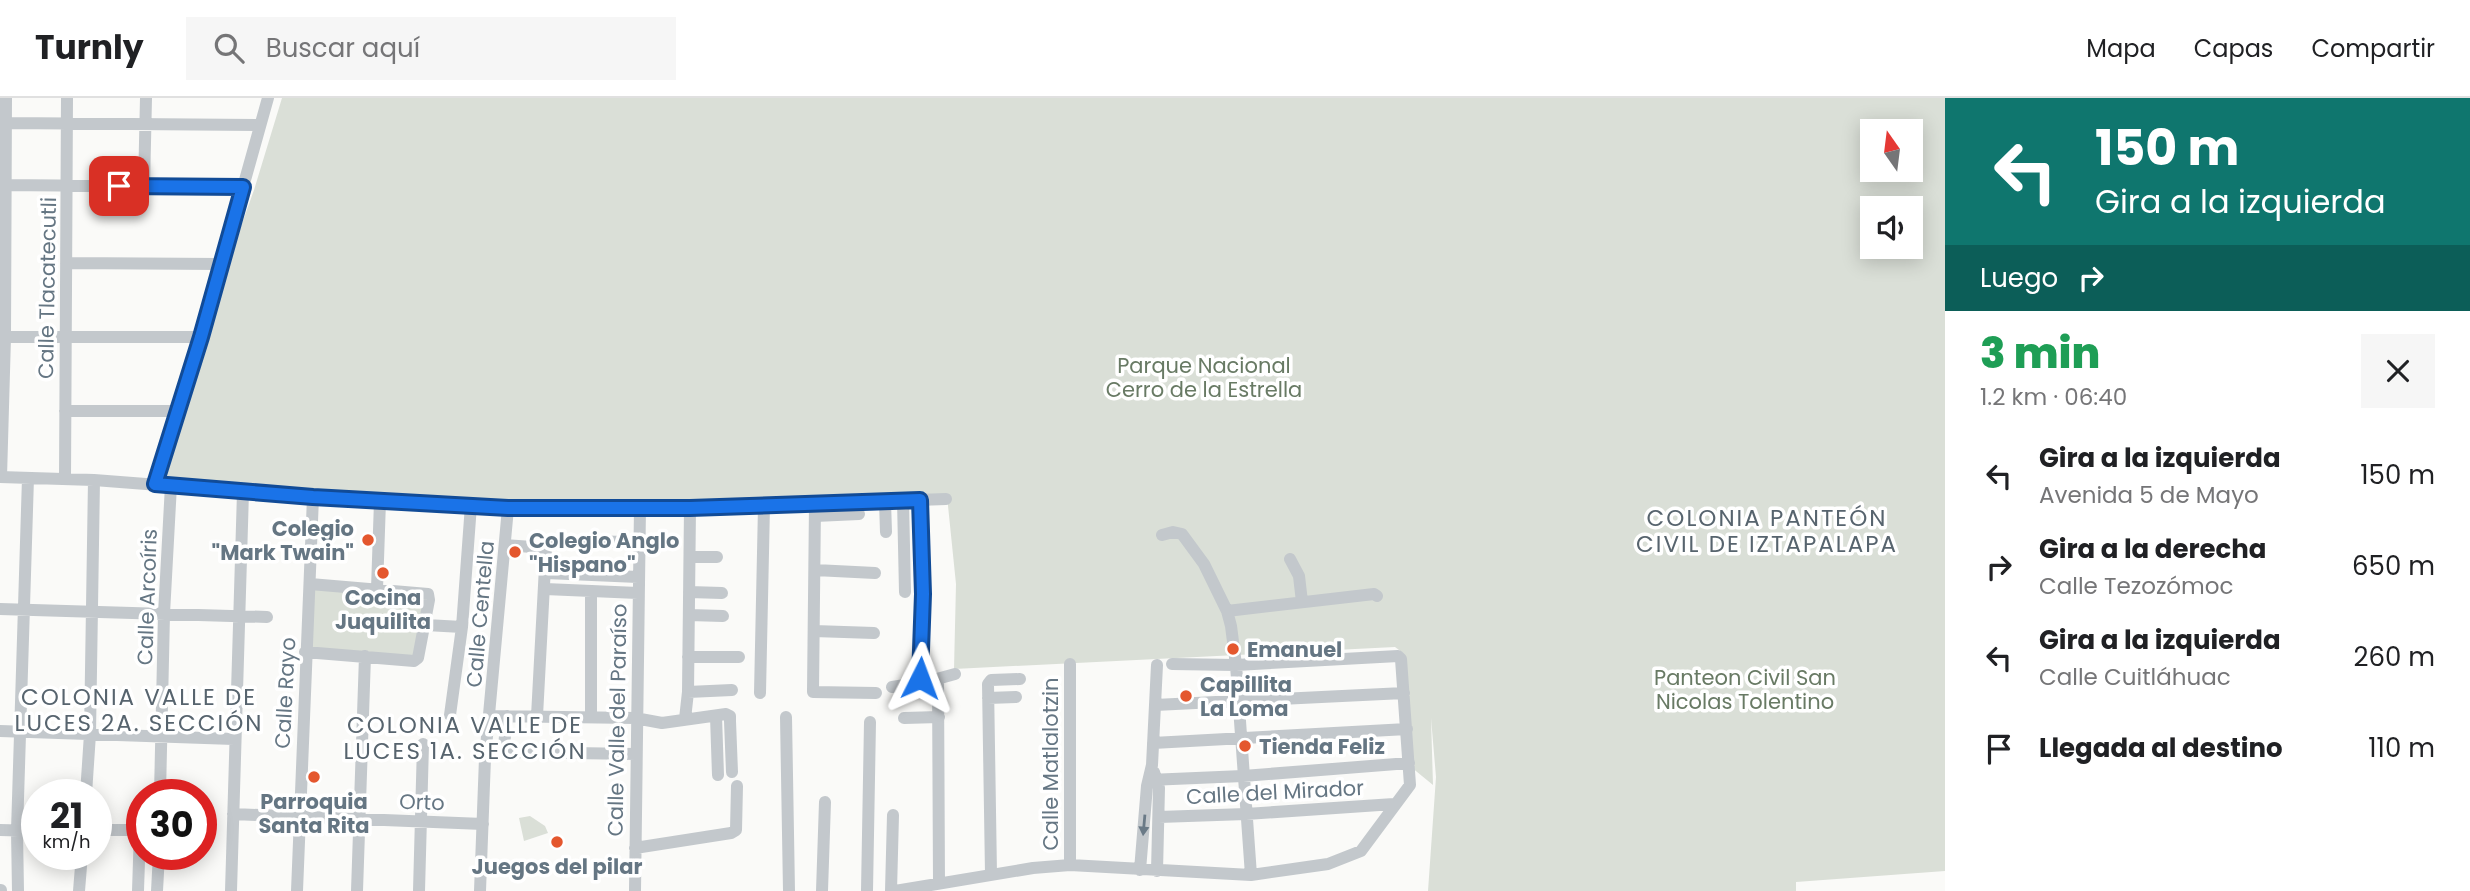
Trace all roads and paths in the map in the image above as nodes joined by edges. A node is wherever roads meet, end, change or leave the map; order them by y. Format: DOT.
graph roads {
  1 [pos="6,98"];
  2 [pos="67,98"];
  3 [pos="146,98"];
  4 [pos="268,98"];
  5 [pos="0,99"];
  6 [pos="6,123"];
  7 [pos="67,124"];
  8 [pos="146,124"];
  9 [pos="260,125"];
  10 [pos="2,186"];
  11 [pos="67,186"];
  12 [pos="145,187"];
  13 [pos="243,187"];
  14 [pos="66,263"];
  15 [pos="220,264"];
  16 [pos="65,336"];
  17 [pos="2,337"];
  18 [pos="201,337"];
  19 [pos="65,411"];
  20 [pos="176,411"];
  21 [pos="1,416"];
  22 [pos="0,477"];
  23 [pos="28,478"];
  24 [pos="65,479"];
  25 [pos="94,480"];
  26 [pos="155,484"];
  27 [pos="171,485"];
  28 [pos="243,492"];
  29 [pos="313,497"];
  30 [pos="946,499"];
  31 [pos="903,500"];
  32 [pos="920,500"];
  33 [pos="380,501"];
  34 [pos="885,501"];
  35 [pos="471,505"];
  36 [pos="765,506"];
  37 [pos="640,507"];
  38 [pos="508,508"];
  39 [pos="690,508"];
  40 [pos="815,510"];
  41 [pos="859,514"];
  42 [pos="886,532"];
  43 [pos="1162,535"];
  44 [pos="638,542"];
  45 [pos="506,545"];
  46 [pos="546,548"];
  47 [pos="690,558"];
  48 [pos="717,558"];
  49 [pos="1290,559"];
  50 [pos="815,570"];
  51 [pos="546,573"];
  52 [pos="876,573"];
  53 [pos="638,577"];
  54 [pos="310,584"];
  55 [pos="377,589"];
  56 [pos="545,589"];
  57 [pos="591,591"];
  58 [pos="689,592"];
  59 [pos="905,592"];
  60 [pos="638,593"];
  61 [pos="722,593"];
  62 [pos="1377,596"];
  63 [pos="1302,602"];
  64 [pos="0,609"];
  65 [pos="24,610"];
  66 [pos="1227,611"];
  67 [pos="92,612"];
  68 [pos="164,614"];
  69 [pos="689,615"];
  70 [pos="723,616"];
  71 [pos="238,617"];
  72 [pos="267,617"];
  73 [pos="426,625"];
  74 [pos="462,627"];
  75 [pos="814,631"];
  76 [pos="874,633"];
  77 [pos="305,652"];
  78 [pos="365,656"];
  79 [pos="688,657"];
  80 [pos="739,657"];
  81 [pos="1070,664"];
  82 [pos="1172,664"];
  83 [pos="1157,665"];
  84 [pos="1236,666"];
  85 [pos="955,674"];
  86 [pos="1020,679"];
  87 [pos="892,687"];
  88 [pos="732,690"];
  89 [pos="688,692"];
  90 [pos="876,692"];
  91 [pos="760,693"];
  92 [pos="1404,693"];
  93 [pos="1017,697"];
  94 [pos="988,698"];
  95 [pos="1238,701"];
  96 [pos="1155,705"];
  97 [pos="450,716"];
  98 [pos="489,716"];
  99 [pos="507,716"];
  100 [pos="537,716"];
  101 [pos="716,716"];
  102 [pos="591,717"];
  103 [pos="786,717"];
  104 [pos="940,717"];
  105 [pos="635,718"];
  106 [pos="904,718"];
  107 [pos="685,719"];
  108 [pos="870,722"];
  109 [pos="1407,729"];
  110 [pos="0,731"];
  111 [pos="21,732"];
  112 [pos="90,734"];
  113 [pos="162,737"];
  114 [pos="1240,738"];
  115 [pos="234,739"];
  116 [pos="1153,743"];
  117 [pos="423,744"];
  118 [pos="636,754"];
  119 [pos="1409,763"];
  120 [pos="732,772"];
  121 [pos="718,775"];
  122 [pos="1243,776"];
  123 [pos="87,779"];
  124 [pos="161,779"];
  125 [pos="1153,780"];
  126 [pos="737,786"];
  127 [pos="825,802"];
  128 [pos="1394,804"];
  129 [pos="233,814"];
  130 [pos="1246,814"];
  131 [pos="893,815"];
  132 [pos="299,816"];
  133 [pos="1159,817"];
  134 [pos="360,819"];
  135 [pos="420,821"];
  136 [pos="483,824"];
  137 [pos="0,830"];
  138 [pos="17,831"];
  139 [pos="21,831"];
  140 [pos="635,848"];
  141 [pos="1070,865"];
  142 [pos="81,870"];
  143 [pos="139,870"];
  144 [pos="158,870"];
  145 [pos="1140,870"];
  146 [pos="1157,871"];
  147 [pos="986,875"];
  148 [pos="1251,875"];
  149 [pos="939,883"];
  150 [pos="918,889"];
  151 [pos="18,891"];
  152 [pos="79,891"];
  153 [pos="138,891"];
  154 [pos="157,891"];
  155 [pos="230,891"];
  156 [pos="297,891"];
  157 [pos="357,891"];
  158 [pos="419,891"];
  159 [pos="480,891"];
  160 [pos="635,891"];
  161 [pos="789,891"];
  162 [pos="822,891"];
  163 [pos="867,891"];
  164 [pos="893,891"];
  165 [pos="982,891"];
  1 -- 5 [label="street"];
  1 -- 6 [label="street"];
  2 -- 7 [label="street, Calle Tlacatecutli"];
  3 -- 8 [label="street"];
  4 -- 9 [label="street"];
  6 -- 7 [label="street"];
  6 -- 10 [label="street"];
  7 -- 8 [label="street"];
  7 -- 11 [label="street, Calle Tlacatecutli"];
  8 -- 9 [label="street"];
  8 -- 12 [label="street"];
  9 -- 13 [label="street"];
  10 -- 11 [label="street"];
  10 -- 17 [label="street"];
  11 -- 12 [label="street"];
  11 -- 14 [label="street, Calle Tlacatecutli"];
  12 -- 13 [label="street"];
  13 -- 15 [label="street"];
  14 -- 15 [label="street"];
  14 -- 16 [label="street, Calle Tlacatecutli"];
  15 -- 18 [label="street"];
  16 -- 17 [label="street"];
  16 -- 18 [label="street"];
  16 -- 19 [label="street, Calle Tlacatecutli"];
  17 -- 21 [label="street"];
  18 -- 20 [label="street"];
  19 -- 20 [label="street"];
  19 -- 24 [label="street, Calle Tlacatecutli"];
  20 -- 26 [label="street"];
  21 -- 22 [label="street"];
  22 -- 23 [label="street"];
  23 -- 24 [label="street"];
  23 -- 65 [label="street"];
  24 -- 25 [label="street"];
  25 -- 26 [label="street"];
  25 -- 67 [label="street"];
  26 -- 27 [label="street"];
  27 -- 28 [label="street"];
  27 -- 68 [label="street, Calle Arcoíris"];
  28 -- 29 [label="street"];
  28 -- 71 [label="street"];
  29 -- 33 [label="street"];
  29 -- 54 [label="street, Calle Rayo"];
  30 -- 32 [label="street"];
  31 -- 32 [label="street"];
  31 -- 34 [label="street"];
  31 -- 59 [label="street"];
  32 -- 87 [label="street"];
  33 -- 35 [label="street"];
  33 -- 55 [label="street"];
  34 -- 40 [label="street"];
  34 -- 42 [label="street"];
  35 -- 38 [label="street"];
  35 -- 74 [label="street"];
  36 -- 39 [label="street"];
  36 -- 40 [label="street"];
  36 -- 91 [label="street"];
  37 -- 38 [label="street"];
  37 -- 39 [label="street"];
  37 -- 44 [label="street, Calle Valle del Paraíso"];
  38 -- 45 [label="street, Calle Centella"];
  39 -- 47 [label="street"];
  40 -- 41 [label="street"];
  40 -- 50 [label="street"];
  43 -- 66 [label="street"];
  44 -- 46 [label="street"];
  44 -- 53 [label="street, Calle Valle del Paraíso"];
  45 -- 46 [label="street"];
  45 -- 98 [label="street, Calle Centella"];
  46 -- 51 [label="street"];
  47 -- 48 [label="street"];
  47 -- 58 [label="street"];
  49 -- 63 [label="street"];
  50 -- 52 [label="street"];
  50 -- 75 [label="street"];
  51 -- 53 [label="street"];
  51 -- 56 [label="street"];
  53 -- 60 [label="street, Calle Valle del Paraíso"];
  54 -- 55 [label="street"];
  54 -- 77 [label="street, Calle Rayo"];
  55 -- 73 [label="street"];
  56 -- 57 [label="street"];
  56 -- 100 [label="street"];
  57 -- 60 [label="street"];
  57 -- 102 [label="street"];
  58 -- 61 [label="street"];
  58 -- 69 [label="street"];
  60 -- 105 [label="street, Calle Valle del Paraíso"];
  62 -- 63 [label="street"];
  63 -- 66 [label="street"];
  64 -- 65 [label="street"];
  65 -- 67 [label="street"];
  65 -- 111 [label="street"];
  66 -- 84 [label="street"];
  67 -- 68 [label="street"];
  67 -- 112 [label="street"];
  68 -- 71 [label="street"];
  68 -- 113 [label="street, Calle Arcoíris"];
  69 -- 70 [label="street"];
  69 -- 79 [label="street"];
  71 -- 72 [label="street"];
  71 -- 115 [label="street"];
  73 -- 74 [label="street"];
  73 -- 78 [label="street"];
  74 -- 97 [label="street"];
  75 -- 76 [label="street"];
  75 -- 90 [label="street"];
  77 -- 78 [label="street"];
  77 -- 132 [label="street, Calle Rayo"];
  78 -- 134 [label="street"];
  79 -- 80 [label="street"];
  79 -- 89 [label="street"];
  81 -- 141 [label="street, Calle Matlalotzin"];
  82 -- 84 [label="street"];
  83 -- 96 [label="street"];
  84 -- 92 [label="street"];
  84 -- 95 [label="street"];
  85 -- 104 [label="street"];
  86 -- 94 [label="street"];
  88 -- 89 [label="street"];
  89 -- 107 [label="street"];
  92 -- 95 [label="street"];
  92 -- 109 [label="street"];
  93 -- 94 [label="street"];
  94 -- 147 [label="street"];
  95 -- 96 [label="street"];
  95 -- 114 [label="street"];
  96 -- 116 [label="street"];
  98 -- 99 [label="street"];
  98 -- 136 [label="street, Calle Centella"];
  99 -- 100 [label="street"];
  99 -- 118 [label="street"];
  100 -- 102 [label="street"];
  101 -- 107 [label="street"];
  101 -- 120 [label="street"];
  101 -- 121 [label="street"];
  102 -- 105 [label="street"];
  103 -- 161 [label="street"];
  104 -- 106 [label="street"];
  104 -- 149 [label="street"];
  105 -- 107 [label="street"];
  105 -- 118 [label="street, Calle Valle del Paraíso"];
  108 -- 163 [label="street"];
  109 -- 114 [label="street"];
  109 -- 119 [label="street"];
  110 -- 111 [label="street"];
  111 -- 112 [label="street"];
  111 -- 138 [label="street"];
  112 -- 113 [label="street"];
  112 -- 123 [label="street"];
  113 -- 115 [label="street"];
  113 -- 124 [label="street, Calle Arcoíris"];
  114 -- 116 [label="street"];
  114 -- 122 [label="street"];
  115 -- 129 [label="street"];
  116 -- 125 [label="street"];
  117 -- 135 [label="street"];
  118 -- 140 [label="street, Calle Valle del Paraíso"];
  119 -- 122 [label="street"];
  119 -- 128 [label="street"];
  122 -- 125 [label="street"];
  122 -- 130 [label="street"];
  125 -- 133 [label="street"];
  125 -- 145 [label="street, one-way"];
  126 -- 140 [label="street"];
  127 -- 162 [label="street"];
  128 -- 130 [label="street, Calle del Mirador"];
  128 -- 148 [label="street"];
  129 -- 132 [label="street, Orto"];
  129 -- 155 [label="street"];
  130 -- 133 [label="street, Calle del Mirador"];
  130 -- 148 [label="street"];
  131 -- 164 [label="street"];
  132 -- 134 [label="street, Orto"];
  132 -- 156 [label="street, Calle Rayo"];
  133 -- 146 [label="street"];
  134 -- 135 [label="street, Orto"];
  134 -- 157 [label="street"];
  135 -- 136 [label="street, Orto"];
  135 -- 158 [label="street"];
  136 -- 159 [label="street, Calle Centella"];
  137 -- 138 [label="street"];
  138 -- 139 [label="street"];
  138 -- 151 [label="street"];
  140 -- 160 [label="street, Calle Valle del Paraíso"];
  141 -- 145 [label="street"];
  141 -- 147 [label="street"];
  142 -- 152 [label="street"];
  143 -- 153 [label="street"];
  144 -- 154 [label="street"];
  145 -- 146 [label="street"];
  146 -- 148 [label="street"];
  147 -- 149 [label="street"];
  147 -- 165 [label="street"];
  149 -- 150 [label="street"];
  150 -- 164 [label="street"];
}
